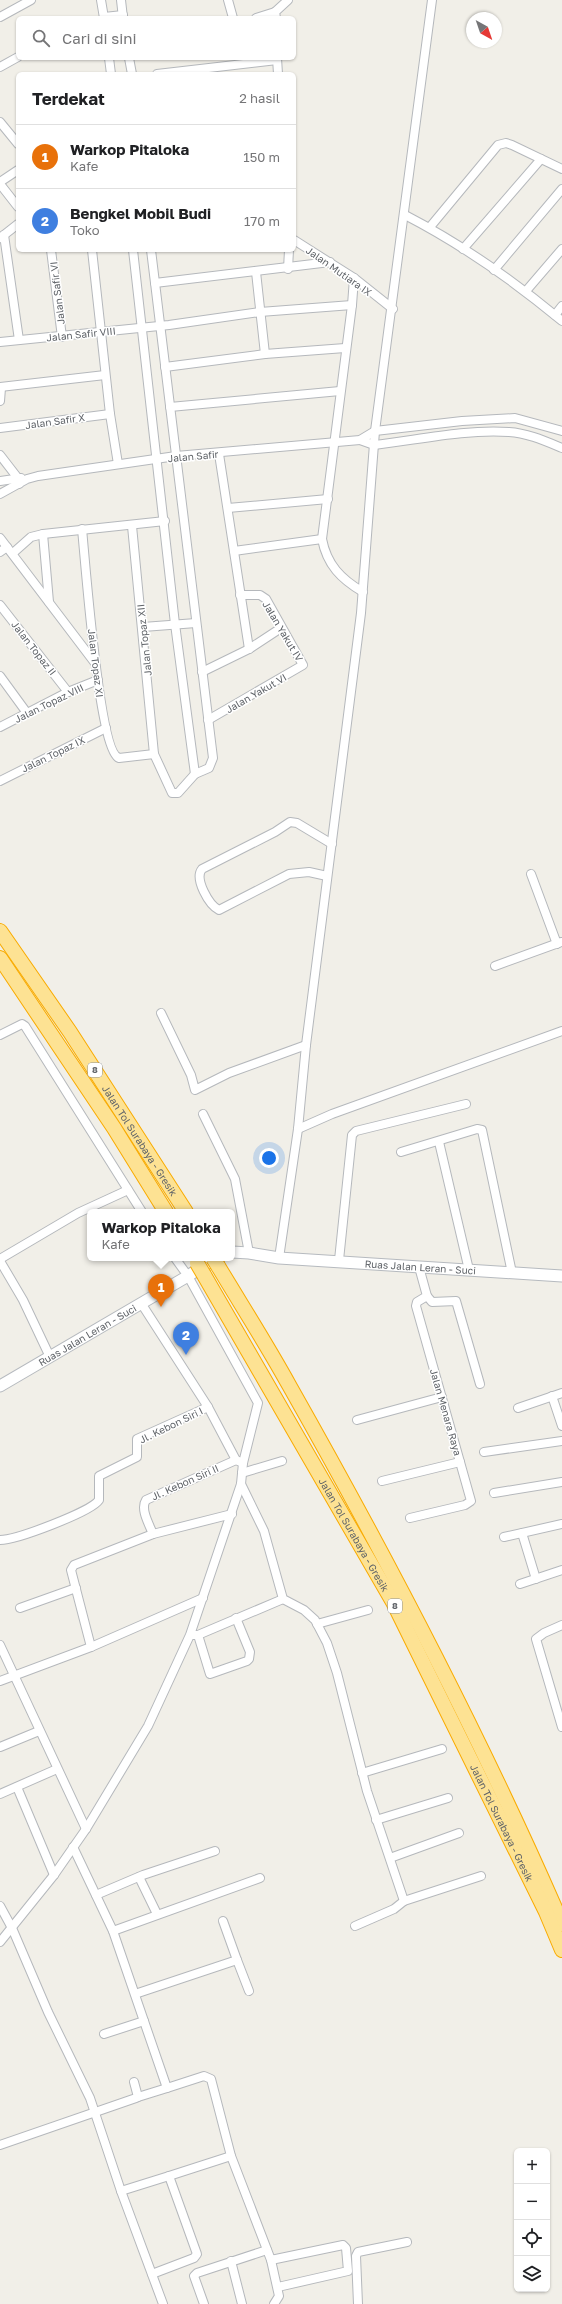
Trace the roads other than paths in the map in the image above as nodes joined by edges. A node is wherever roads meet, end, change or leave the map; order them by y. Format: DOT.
graph roads {
  1 [pos="31,0"];
  2 [pos="101,0"];
  3 [pos="121,0"];
  4 [pos="228,0"];
  5 [pos="288,0"];
  6 [pos="432,0"];
  7 [pos="276,15"];
  8 [pos="104,16"];
  9 [pos="123,16"];
  10 [pos="232,16"];
  11 [pos="0,18"];
  12 [pos="16,58"];
  13 [pos="109,60"];
  14 [pos="129,60"];
  15 [pos="270,60"];
  16 [pos="277,60"];
  17 [pos="0,67"];
  18 [pos="112,72"];
  19 [pos="132,72"];
  20 [pos="185,72"];
  21 [pos="278,72"];
  22 [pos="0,122"];
  23 [pos="16,142"];
  24 [pos="541,159"];
  25 [pos="562,169"];
  26 [pos="16,171"];
  27 [pos="0,183"];
  28 [pos="562,189"];
  29 [pos="16,205"];
  30 [pos="405,215"];
  31 [pos="16,226"];
  32 [pos="430,227"];
  33 [pos="2,236"];
  34 [pos="296,241"];
  35 [pos="463,249"];
  36 [pos="562,249"];
  37 [pos="51,252"];
  38 [pos="92,252"];
  39 [pos="133,252"];
  40 [pos="151,252"];
  41 [pos="289,252"];
  42 [pos="330,262"];
  43 [pos="288,269"];
  44 [pos="494,270"];
  45 [pos="256,272"];
  46 [pos="354,278"];
  47 [pos="155,283"];
  48 [pos="526,291"];
  49 [pos="352,305"];
  50 [pos="562,306"];
  51 [pos="393,309"];
  52 [pos="260,312"];
  53 [pos="555,315"];
  54 [pos="562,321"];
  55 [pos="161,326"];
  56 [pos="142,328"];
  57 [pos="100,333"];
  58 [pos="62,336"];
  59 [pos="19,340"];
  60 [pos="0,342"];
  61 [pos="346,348"];
  62 [pos="265,354"];
  63 [pos="165,367"];
  64 [pos="105,375"];
  65 [pos="0,387"];
  66 [pos="340,391"];
  67 [pos="0,401"];
  68 [pos="170,407"];
  69 [pos="110,414"];
  70 [pos="0,428"];
  71 [pos="375,431"];
  72 [pos="562,432"];
  73 [pos="360,440"];
  74 [pos="334,443"];
  75 [pos="374,445"];
  76 [pos="562,448"];
  77 [pos="219,454"];
  78 [pos="0,455"];
  79 [pos="176,456"];
  80 [pos="157,460"];
  81 [pos="118,464"];
  82 [pos="0,481"];
  83 [pos="18,481"];
  84 [pos="0,494"];
  85 [pos="328,499"];
  86 [pos="228,508"];
  87 [pos="164,521"];
  88 [pos="132,526"];
  89 [pos="82,529"];
  90 [pos="43,534"];
  91 [pos="0,538"];
  92 [pos="322,539"];
  93 [pos="10,550"];
  94 [pos="234,551"];
  95 [pos="0,552"];
  96 [pos="364,592"];
  97 [pos="240,595"];
  98 [pos="49,602"];
  99 [pos="0,605"];
  100 [pos="196,623"];
  101 [pos="175,624"];
  102 [pos="143,627"];
  103 [pos="281,628"];
  104 [pos="249,649"];
  105 [pos="95,663"];
  106 [pos="303,665"];
  107 [pos="202,672"];
  108 [pos="0,676"];
  109 [pos="98,680"];
  110 [pos="68,692"];
  111 [pos="27,713"];
  112 [pos="208,720"];
  113 [pos="0,727"];
  114 [pos="106,728"];
  115 [pos="154,754"];
  116 [pos="195,774"];
  117 [pos="0,781"];
  118 [pos="332,844"];
  119 [pos="531,874"];
  120 [pos="328,876"];
  121 [pos="0,931"];
  122 [pos="559,943"];
  123 [pos="0,958"];
  124 [pos="495,966"];
  125 [pos="161,1013"];
  126 [pos="562,1031"];
  127 [pos="0,1034"];
  128 [pos="306,1045"];
  129 [pos="466,1104"];
  130 [pos="203,1114"];
  131 [pos="298,1129"];
  132 [pos="439,1142"];
  133 [pos="401,1152"];
  134 [pos="128,1190"];
  135 [pos="140,1209"];
  136 [pos="164,1209"];
  137 [pos="184,1209"];
  138 [pos="235,1252"];
  139 [pos="249,1253"];
  140 [pos="279,1258"];
  141 [pos="0,1260"];
  142 [pos="339,1260"];
  143 [pos="176,1261"];
  144 [pos="216,1261"];
  145 [pos="198,1265"];
  146 [pos="419,1267"];
  147 [pos="469,1270"];
  148 [pos="512,1273"];
  149 [pos="188,1276"];
  150 [pos="562,1276"];
  151 [pos="427,1296"];
  152 [pos="141,1303"];
  153 [pos="50,1357"];
  154 [pos="480,1384"];
  155 [pos="0,1386"];
  156 [pos="562,1393"];
  157 [pos="552,1396"];
  158 [pos="442,1397"];
  159 [pos="208,1407"];
  160 [pos="518,1408"];
  161 [pos="357,1420"];
  162 [pos="562,1426"];
  163 [pos="562,1441"];
  164 [pos="484,1452"];
  165 [pos="240,1461"];
  166 [pos="282,1461"];
  167 [pos="460,1462"];
  168 [pos="242,1473"];
  169 [pos="382,1481"];
  170 [pos="562,1482"];
  171 [pos="241,1484"];
  172 [pos="494,1493"];
  173 [pos="232,1514"];
  174 [pos="410,1518"];
  175 [pos="562,1524"];
  176 [pos="522,1533"];
  177 [pos="153,1534"];
  178 [pos="504,1537"];
  179 [pos="0,1540"];
  180 [pos="562,1570"];
  181 [pos="536,1579"];
  182 [pos="520,1584"];
  183 [pos="76,1588"];
  184 [pos="203,1598"];
  185 [pos="283,1599"];
  186 [pos="20,1608"];
  187 [pos="368,1610"];
  188 [pos="236,1618"];
  189 [pos="317,1624"];
  190 [pos="562,1625"];
  191 [pos="194,1635"];
  192 [pos="0,1645"];
  193 [pos="91,1647"];
  194 [pos="14,1676"];
  195 [pos="0,1681"];
  196 [pos="562,1727"];
  197 [pos="39,1731"];
  198 [pos="0,1747"];
  199 [pos="442,1749"];
  200 [pos="57,1769"];
  201 [pos="362,1773"];
  202 [pos="17,1787"];
  203 [pos="0,1794"];
  204 [pos="448,1798"];
  205 [pos="376,1820"];
  206 [pos="86,1829"];
  207 [pos="459,1833"];
  208 [pos="73,1847"];
  209 [pos="215,1851"];
  210 [pos="390,1858"];
  211 [pos="54,1875"];
  212 [pos="482,1876"];
  213 [pos="139,1877"];
  214 [pos="260,1878"];
  215 [pos="96,1895"];
  216 [pos="404,1901"];
  217 [pos="0,1906"];
  218 [pos="157,1914"];
  219 [pos="223,1921"];
  220 [pos="562,1924"];
  221 [pos="355,1926"];
  222 [pos="12,1928"];
  223 [pos="113,1931"];
  224 [pos="0,1942"];
  225 [pos="562,1950"];
  226 [pos="237,1960"];
  227 [pos="249,1991"];
  228 [pos="135,1994"];
  229 [pos="144,2021"];
  230 [pos="104,2034"];
  231 [pos="134,2082"];
  232 [pos="167,2088"];
  233 [pos="138,2097"];
  234 [pos="95,2114"];
  235 [pos="0,2145"];
  236 [pos="232,2156"];
  237 [pos="169,2176"];
  238 [pos="121,2192"];
  239 [pos="407,2242"];
  240 [pos="267,2250"];
  241 [pos="271,2260"];
  242 [pos="231,2261"];
  243 [pos="152,2274"];
  244 [pos="278,2287"];
  245 [pos="163,2304"];
  246 [pos="204,2304"];
  247 [pos="242,2304"];
  248 [pos="274,2304"];
  249 [pos="358,2304"];
  1 -- 11 [label="street"];
  2 -- 8 [label="street"];
  3 -- 9 [label="street"];
  4 -- 10 [label="street"];
  5 -- 7 [label="street"];
  6 -- 30 [label="street"];
  12 -- 17 [label="street"];
  13 -- 18 [label="street"];
  14 -- 19 [label="street"];
  15 -- 20 [label="street"];
  16 -- 21 [label="street"];
  22 -- 23 [label="street"];
  24 -- 25 [label="street"];
  24 -- 32 [label="street"];
  24 -- 35 [label="street"];
  26 -- 27 [label="street"];
  27 -- 29 [label="street"];
  28 -- 44 [label="street"];
  30 -- 32 [label="street"];
  30 -- 51 [label="street"];
  31 -- 33 [label="street"];
  32 -- 35 [label="street"];
  33 -- 59 [label="street"];
  34 -- 42 [label="street, Jalan Mutiara IX"];
  35 -- 44 [label="street"];
  36 -- 48 [label="street"];
  37 -- 58 [label="street, Jalan Safir VI"];
  38 -- 57 [label="street"];
  39 -- 56 [label="street"];
  40 -- 47 [label="street"];
  41 -- 43 [label="street"];
  42 -- 43 [label="street"];
  42 -- 46 [label="street, Jalan Mutiara IX"];
  43 -- 45 [label="street"];
  44 -- 48 [label="street"];
  45 -- 47 [label="street"];
  45 -- 52 [label="street"];
  46 -- 49 [label="street"];
  46 -- 51 [label="street, Jalan Mutiara IX"];
  47 -- 55 [label="street"];
  48 -- 53 [label="street"];
  49 -- 52 [label="street, Jalan Safir VIII"];
  49 -- 61 [label="street"];
  50 -- 53 [label="street"];
  51 -- 71 [label="street"];
  52 -- 55 [label="street, Jalan Safir VIII"];
  52 -- 62 [label="street"];
  53 -- 54 [label="street"];
  55 -- 56 [label="street, Jalan Safir VIII"];
  55 -- 63 [label="street"];
  56 -- 57 [label="street, Jalan Safir VIII"];
  56 -- 80 [label="street"];
  57 -- 58 [label="street, Jalan Safir VIII"];
  57 -- 64 [label="street"];
  58 -- 59 [label="street, Jalan Safir VIII"];
  59 -- 60 [label="street, Jalan Safir VIII"];
  61 -- 62 [label="street"];
  61 -- 66 [label="street"];
  62 -- 63 [label="street"];
  63 -- 68 [label="street"];
  64 -- 65 [label="street"];
  64 -- 69 [label="street"];
  65 -- 67 [label="street"];
  66 -- 68 [label="street"];
  66 -- 74 [label="street"];
  68 -- 79 [label="street"];
  69 -- 70 [label="street, Jalan Safir X"];
  69 -- 81 [label="street"];
  71 -- 72 [label="street"];
  71 -- 73 [label="street"];
  71 -- 75 [label="street"];
  73 -- 74 [label="street, Jalan Safir"];
  73 -- 75 [label="street"];
  74 -- 77 [label="street, Jalan Safir"];
  74 -- 85 [label="street"];
  75 -- 76 [label="street"];
  75 -- 96 [label="street"];
  77 -- 79 [label="street, Jalan Safir"];
  77 -- 86 [label="street"];
  78 -- 83 [label="street"];
  79 -- 80 [label="street, Jalan Safir"];
  79 -- 100 [label="street"];
  80 -- 81 [label="street, Jalan Safir"];
  80 -- 87 [label="street"];
  81 -- 83 [label="street, Jalan Safir"];
  82 -- 83 [label="street, Jalan Safir"];
  83 -- 84 [label="street, Jalan Safir"];
  85 -- 86 [label="street"];
  85 -- 92 [label="street"];
  86 -- 94 [label="street"];
  87 -- 88 [label="street"];
  87 -- 101 [label="street"];
  88 -- 89 [label="street"];
  88 -- 102 [label="street, Jalan Topaz XII"];
  89 -- 90 [label="street"];
  89 -- 105 [label="street, Jalan Topaz XI"];
  90 -- 93 [label="street"];
  90 -- 98 [label="street"];
  91 -- 93 [label="street"];
  92 -- 94 [label="street"];
  92 -- 96 [label="street"];
  93 -- 95 [label="street"];
  93 -- 98 [label="street"];
  94 -- 97 [label="street"];
  96 -- 118 [label="street"];
  97 -- 103 [label="street, Jalan Yakut IV"];
  97 -- 104 [label="street"];
  98 -- 105 [label="street"];
  99 -- 110 [label="street, Jalan Topaz II"];
  100 -- 101 [label="street"];
  100 -- 107 [label="street"];
  101 -- 102 [label="street"];
  101 -- 116 [label="street"];
  102 -- 115 [label="street, Jalan Topaz XII"];
  103 -- 104 [label="street"];
  103 -- 106 [label="street, Jalan Yakut IV"];
  104 -- 107 [label="street"];
  105 -- 109 [label="street, Jalan Topaz XI"];
  106 -- 112 [label="street, Jalan Yakut VI"];
  107 -- 112 [label="street"];
  108 -- 111 [label="street"];
  109 -- 110 [label="street, Jalan Topaz VIII"];
  109 -- 114 [label="street, Jalan Topaz XI"];
  110 -- 111 [label="street, Jalan Topaz VIII"];
  111 -- 113 [label="street, Jalan Topaz VIII"];
  112 -- 116 [label="street"];
  114 -- 115 [label="street, Jalan Topaz XI"];
  114 -- 117 [label="street, Jalan Topaz IX"];
  115 -- 116 [label="street, Jalan Topaz XII"];
  118 -- 120 [label="street"];
  118 -- 120 [label="street"];
  119 -- 122 [label="street"];
  120 -- 128 [label="street"];
  121 -- 137 [label="highway, Jalan Tol Surabaya - Gresik / 8"];
  122 -- 124 [label="street"];
  123 -- 136 [label="highway, Jalan Tol Surabaya - Gresik / 8"];
  125 -- 128 [label="street"];
  126 -- 131 [label="street"];
  127 -- 134 [label="street"];
  128 -- 131 [label="street"];
  129 -- 142 [label="street"];
  130 -- 139 [label="street"];
  131 -- 140 [label="street"];
  132 -- 133 [label="street"];
  132 -- 147 [label="street"];
  132 -- 148 [label="street"];
  134 -- 135 [label="street"];
  134 -- 141 [label="street"];
  138 -- 139 [label="main road, Ruas Jalan Leran - Suci"];
  139 -- 140 [label="main road, Ruas Jalan Leran - Suci"];
  140 -- 142 [label="main road, Ruas Jalan Leran - Suci"];
  141 -- 153 [label="street"];
  142 -- 146 [label="main road, Ruas Jalan Leran - Suci"];
  143 -- 149 [label="street"];
  144 -- 149 [label="main road, Ruas Jalan Leran - Suci"];
  144 -- 220 [label="highway, Jalan Tol Surabaya - Gresik / 8"];
  145 -- 225 [label="highway, Jalan Tol Surabaya - Gresik / 8"];
  146 -- 147 [label="main road, Ruas Jalan Leran - Suci"];
  146 -- 151 [label="street"];
  147 -- 148 [label="main road, Ruas Jalan Leran - Suci"];
  148 -- 150 [label="main road, Ruas Jalan Leran - Suci"];
  149 -- 152 [label="main road, Ruas Jalan Leran - Suci"];
  149 -- 165 [label="street"];
  151 -- 154 [label="street"];
  151 -- 158 [label="street, Jalan Menara Raya"];
  152 -- 153 [label="main road, Ruas Jalan Leran - Suci"];
  152 -- 159 [label="street"];
  153 -- 155 [label="main road, Ruas Jalan Leran - Suci"];
  156 -- 157 [label="street"];
  157 -- 160 [label="street"];
  157 -- 162 [label="street"];
  158 -- 161 [label="street"];
  158 -- 167 [label="street, Jalan Menara Raya"];
  159 -- 165 [label="street"];
  159 -- 179 [label="street, Jl. Kebon Siri I"];
  163 -- 164 [label="street"];
  165 -- 168 [label="street"];
  165 -- 177 [label="street, Jl. Kebon Siri II"];
  166 -- 168 [label="street"];
  167 -- 169 [label="street"];
  167 -- 174 [label="street, Jalan Menara Raya"];
  168 -- 171 [label="street"];
  170 -- 172 [label="street"];
  171 -- 173 [label="street"];
  171 -- 185 [label="street"];
  173 -- 177 [label="street"];
  173 -- 184 [label="street"];
  175 -- 176 [label="street"];
  176 -- 178 [label="street"];
  176 -- 181 [label="street"];
  177 -- 183 [label="street"];
  180 -- 181 [label="street"];
  181 -- 182 [label="street"];
  183 -- 186 [label="street"];
  183 -- 193 [label="street"];
  184 -- 191 [label="street"];
  184 -- 193 [label="street"];
  185 -- 188 [label="street"];
  185 -- 189 [label="street"];
  187 -- 189 [label="street"];
  188 -- 191 [label="street"];
  188 -- 191 [label="street"];
  189 -- 201 [label="street"];
  190 -- 196 [label="street"];
  191 -- 206 [label="street"];
  192 -- 194 [label="street"];
  193 -- 194 [label="street"];
  194 -- 195 [label="street"];
  194 -- 197 [label="street"];
  197 -- 198 [label="street"];
  197 -- 200 [label="street"];
  199 -- 201 [label="street"];
  200 -- 202 [label="street"];
  200 -- 206 [label="street"];
  201 -- 205 [label="street"];
  202 -- 203 [label="street"];
  202 -- 211 [label="street"];
  204 -- 205 [label="street"];
  205 -- 210 [label="street"];
  206 -- 208 [label="street"];
  207 -- 210 [label="street"];
  208 -- 211 [label="street"];
  208 -- 215 [label="street"];
  209 -- 213 [label="street"];
  210 -- 216 [label="street"];
  211 -- 222 [label="street"];
  212 -- 216 [label="street"];
  213 -- 215 [label="street"];
  213 -- 218 [label="street"];
  214 -- 218 [label="street"];
  215 -- 223 [label="street"];
  216 -- 221 [label="street"];
  217 -- 222 [label="street"];
  218 -- 223 [label="street"];
  219 -- 226 [label="street"];
  222 -- 224 [label="street"];
  222 -- 234 [label="street"];
  223 -- 228 [label="street"];
  226 -- 227 [label="street"];
  226 -- 228 [label="street"];
  228 -- 229 [label="street"];
  229 -- 230 [label="street"];
  229 -- 232 [label="street"];
  231 -- 233 [label="street"];
  232 -- 233 [label="street"];
  232 -- 236 [label="street"];
  233 -- 234 [label="street"];
  234 -- 235 [label="street"];
  234 -- 238 [label="street"];
  236 -- 237 [label="street"];
  236 -- 240 [label="street"];
  237 -- 238 [label="street"];
  237 -- 243 [label="street"];
  238 -- 243 [label="street"];
  239 -- 249 [label="street"];
  240 -- 241 [label="street"];
  240 -- 242 [label="street"];
  241 -- 244 [label="street"];
  241 -- 244 [label="street"];
  242 -- 246 [label="street"];
  242 -- 247 [label="street"];
  243 -- 245 [label="street"];
  244 -- 248 [label="street"];
}
